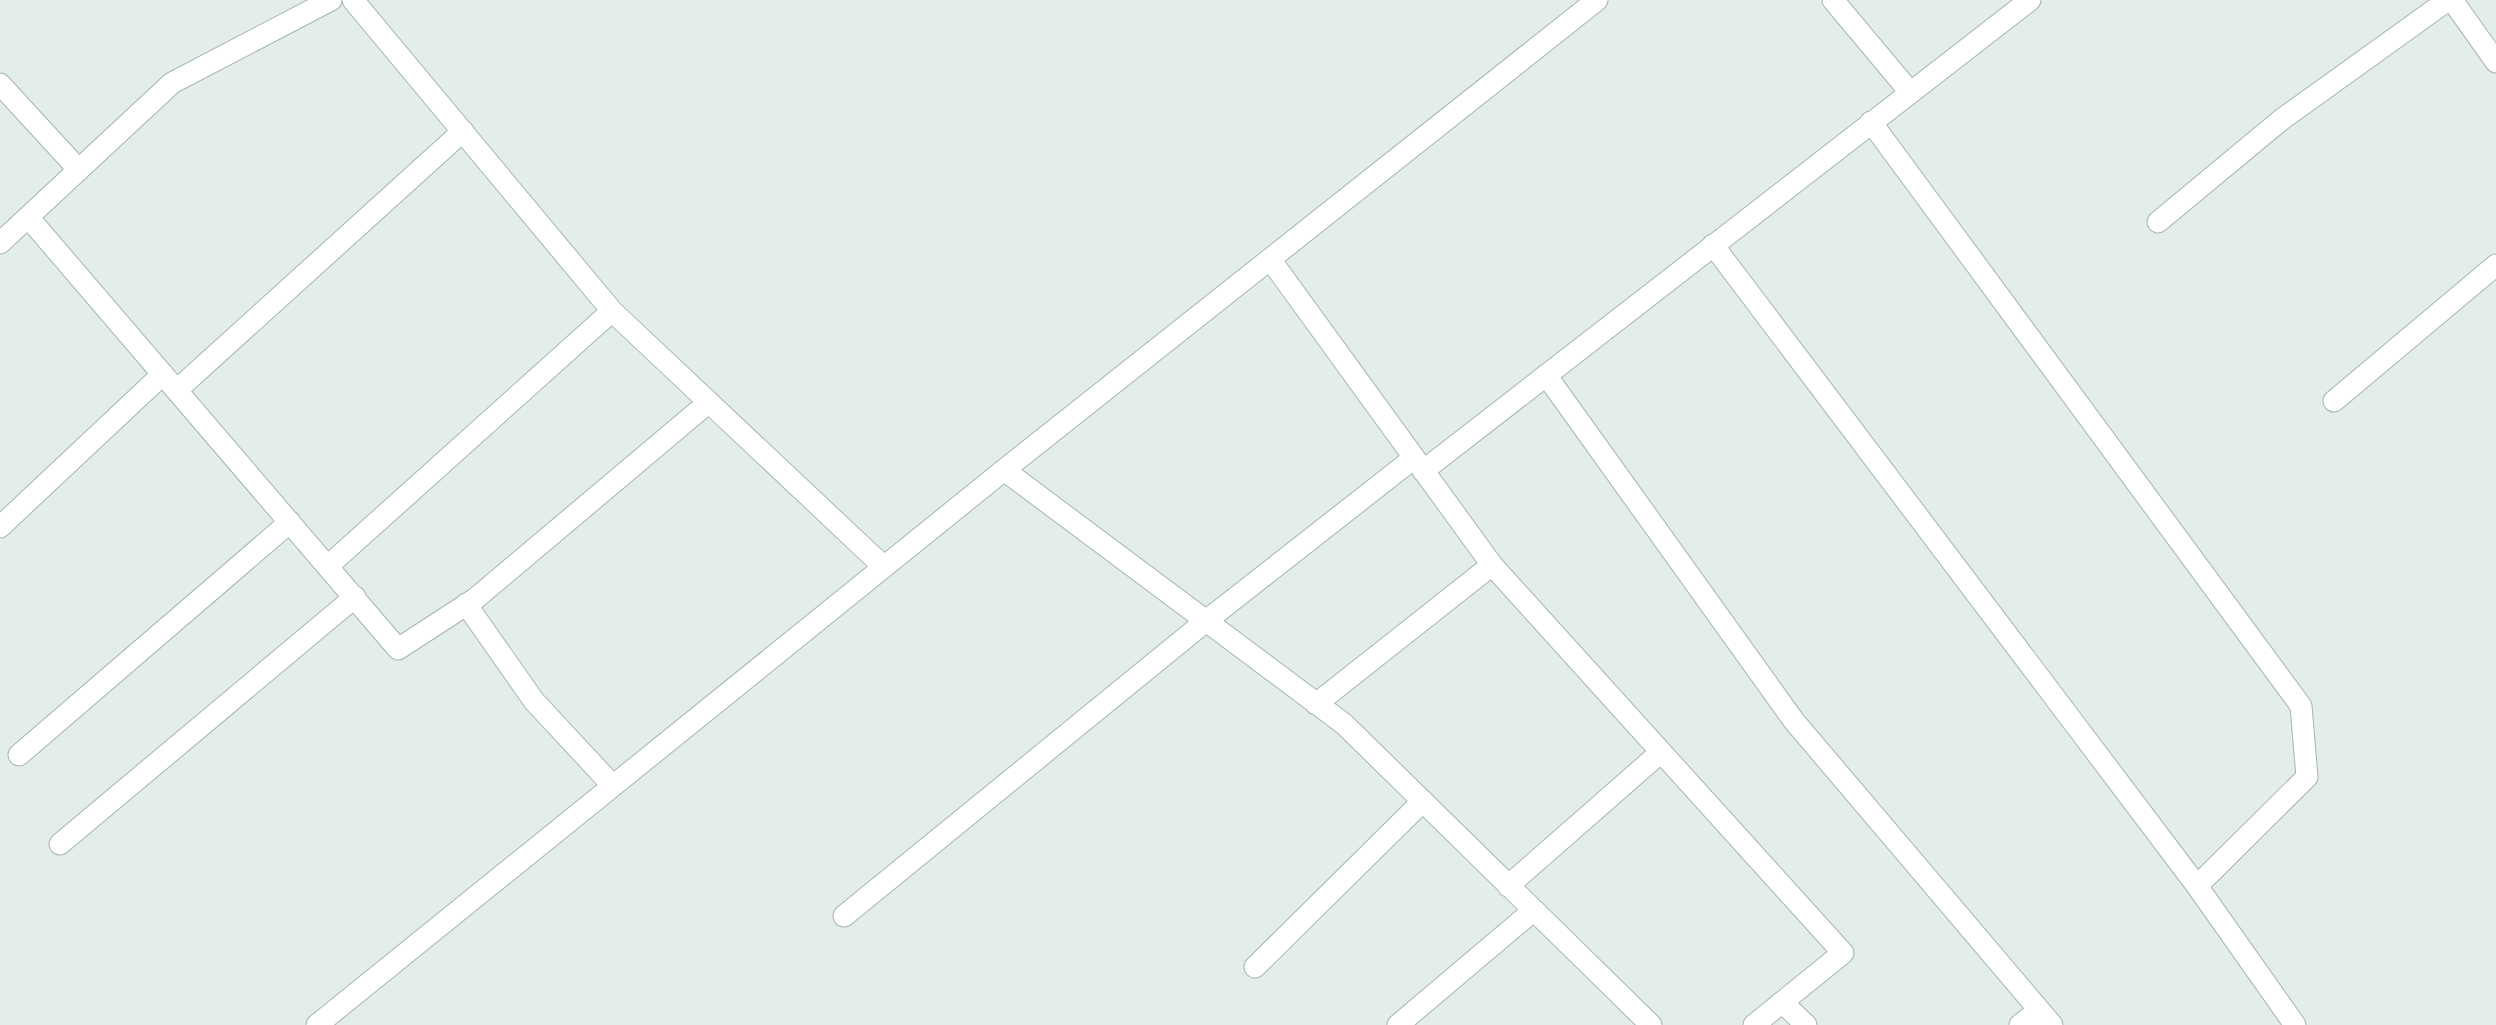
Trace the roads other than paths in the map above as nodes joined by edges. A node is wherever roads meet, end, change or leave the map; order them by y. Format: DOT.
graph roads {
  1 [pos="331,0"];
  2 [pos="353,0"];
  3 [pos="1597,0"];
  4 [pos="1833,0"];
  5 [pos="2030,0"];
  6 [pos="2450,0"];
  7 [pos="2496,62"];
  8 [pos="0,84"];
  9 [pos="1910,92"];
  10 [pos="1871,122"];
  11 [pos="463,131"];
  12 [pos="79,170"];
  13 [pos="28,217"];
  14 [pos="2158,222"];
  15 [pos="0,243"];
  16 [pos="1713,245"];
  17 [pos="1270,259"];
  18 [pos="2496,265"];
  19 [pos="612,311"];
  20 [pos="1546,375"];
  21 [pos="170,382"];
  22 [pos="2334,401"];
  23 [pos="709,402"];
  24 [pos="1419,465"];
  25 [pos="1004,470"];
  26 [pos="290,522"];
  27 [pos="0,527"];
  28 [pos="1492,565"];
  29 [pos="328,566"];
  30 [pos="884,567"];
  31 [pos="355,597"];
  32 [pos="466,604"];
  33 [pos="1206,621"];
  34 [pos="1317,704"];
  35 [pos="1661,752"];
  36 [pos="19,755"];
  37 [pos="613,786"];
  38 [pos="1423,801"];
  39 [pos="60,844"];
  40 [pos="1508,886"];
  41 [pos="2197,886"];
  42 [pos="1534,910"];
  43 [pos="844,916"];
  44 [pos="1255,967"];
  45 [pos="1782,1002"];
  46 [pos="2045,1017"];
  47 [pos="317,1025"];
  48 [pos="1398,1025"];
  49 [pos="1651,1025"];
  50 [pos="1754,1025"];
  51 [pos="1806,1025"];
  52 [pos="2020,1025"];
  53 [pos="2295,1025"];
  1 -- 12 [label="street"];
  2 -- 11 [label="street"];
  3 -- 17 [label="street"];
  4 -- 9 [label="street"];
  5 -- 9 [label="street"];
  6 -- 7 [label="street"];
  6 -- 14 [label="street"];
  8 -- 12 [label="street"];
  9 -- 10 [label="street"];
  10 -- 16 [label="street"];
  10 -- 41 [label="street"];
  11 -- 19 [label="street"];
  11 -- 21 [label="street"];
  12 -- 13 [label="street"];
  13 -- 15 [label="street"];
  13 -- 21 [label="street"];
  16 -- 20 [label="street"];
  16 -- 41 [label="street"];
  17 -- 24 [label="street"];
  17 -- 25 [label="street"];
  18 -- 22 [label="street"];
  19 -- 23 [label="street"];
  19 -- 29 [label="street"];
  20 -- 24 [label="street"];
  20 -- 46 [label="street"];
  21 -- 26 [label="street"];
  21 -- 27 [label="street"];
  23 -- 30 [label="street"];
  23 -- 32 [label="street"];
  24 -- 28 [label="street"];
  24 -- 33 [label="street"];
  25 -- 30 [label="street"];
  25 -- 33 [label="street"];
  26 -- 29 [label="street"];
  26 -- 36 [label="street"];
  28 -- 34 [label="street"];
  28 -- 35 [label="street"];
  29 -- 31 [label="street"];
  30 -- 37 [label="street"];
  31 -- 32 [label="street"];
  31 -- 39 [label="street"];
  32 -- 37 [label="street"];
  33 -- 34 [label="street"];
  33 -- 43 [label="street"];
  34 -- 38 [label="street"];
  35 -- 40 [label="street"];
  35 -- 45 [label="street"];
  37 -- 47 [label="street"];
  38 -- 40 [label="street"];
  38 -- 44 [label="street"];
  40 -- 42 [label="street"];
  41 -- 53 [label="street"];
  42 -- 48 [label="street"];
  42 -- 49 [label="street"];
  45 -- 50 [label="street"];
  45 -- 51 [label="street"];
  46 -- 52 [label="street"];
}
